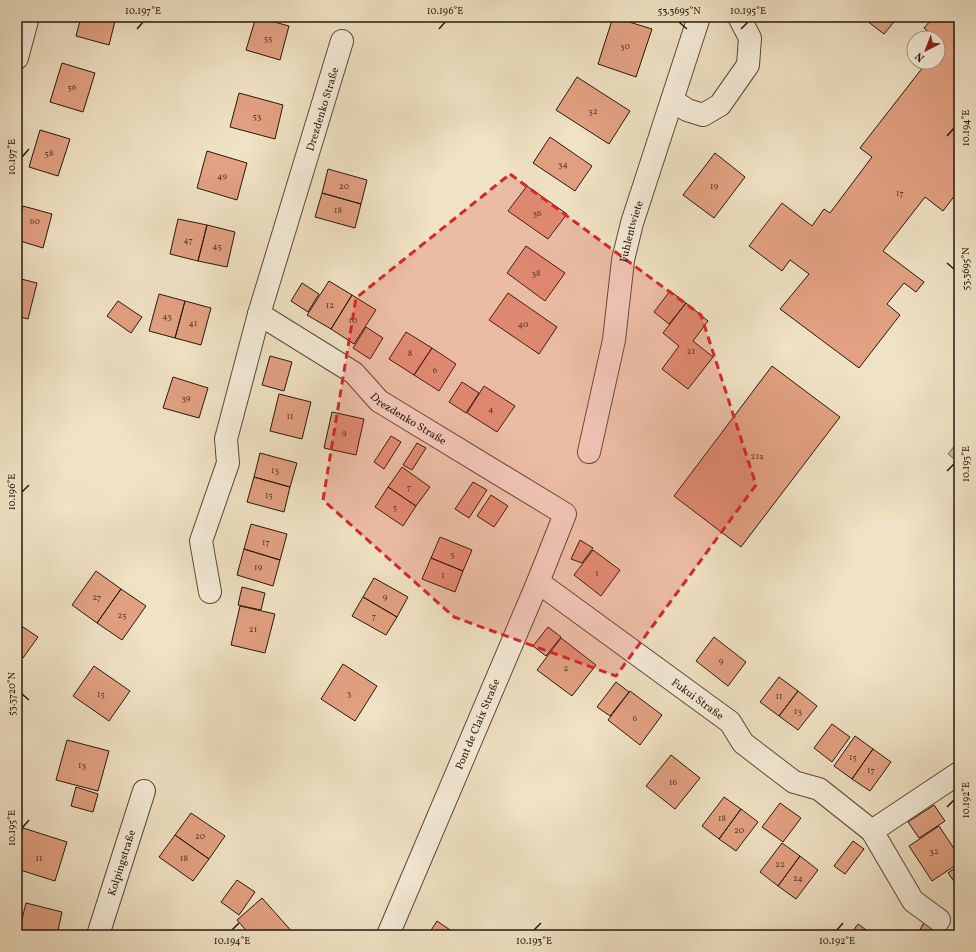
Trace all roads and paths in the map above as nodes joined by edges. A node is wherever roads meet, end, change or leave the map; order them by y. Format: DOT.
graph roads {
  1 [pos="28,17"];
  2 [pos="699,17"];
  3 [pos="739,17"];
  4 [pos="342,41"];
  5 [pos="17,58"];
  6 [pos="672,100"];
  7 [pos="259,314"];
  8 [pos="589,452"];
  9 [pos="565,514"];
  10 [pos="538,582"];
  11 [pos="210,592"];
  12 [pos="959,774"];
  13 [pos="144,791"];
  14 [pos="872,831"];
  15 [pos="939,920"];
  16 [pos="98,935"];
  17 [pos="388,935"];
  1 -- 5 [label="street"];
  2 -- 6 [label="street, Fuhlentwiete"];
  3 -- 6 [label="street"];
  4 -- 7 [label="street, Drezdenko Straße"];
  6 -- 8 [label="street, Fuhlentwiete"];
  7 -- 9 [label="street, Drezdenko Straße"];
  7 -- 11 [label="street, Drezdenko Straße"];
  9 -- 10 [label="street, Pont de Claix Straße"];
  10 -- 14 [label="street, Fukui Straße"];
  10 -- 17 [label="street, Pont de Claix Straße"];
  12 -- 14 [label="street"];
  13 -- 16 [label="street, Kolpingstraße"];
  14 -- 15 [label="street, Fukui Straße"];
}
